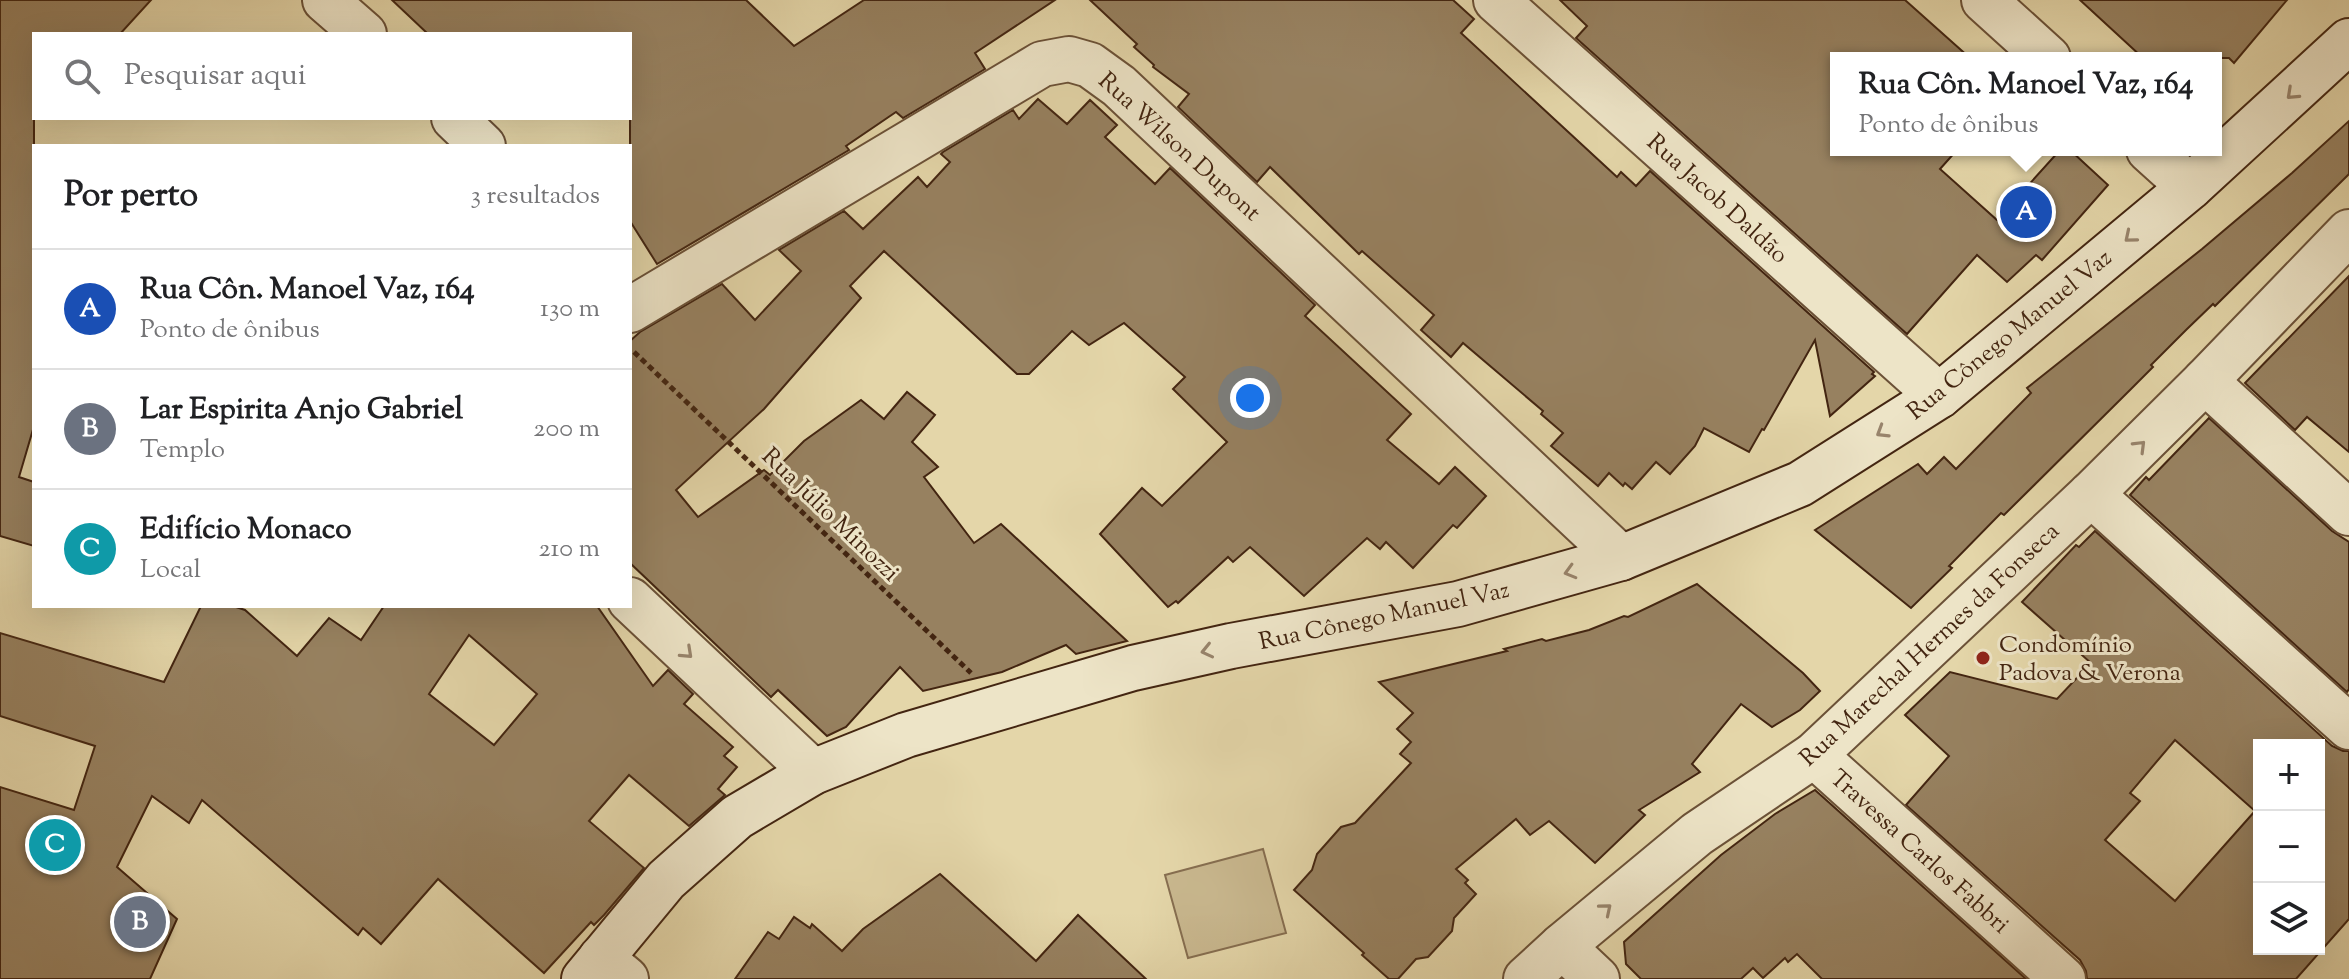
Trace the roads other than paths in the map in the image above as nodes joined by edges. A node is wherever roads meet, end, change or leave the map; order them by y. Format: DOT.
graph roads {
  1 [pos="325,0"];
  2 [pos="1496,0"];
  3 [pos="1984,0"];
  4 [pos="362,32"];
  5 [pos="2349,41"];
  6 [pos="2041,52"];
  7 [pos="456,120"];
  8 [pos="481,144"];
  9 [pos="2156,156"];
  10 [pos="2190,187"];
  11 [pos="2349,232"];
  12 [pos="635,299"];
  13 [pos="2205,381"];
  14 [pos="1939,396"];
  15 [pos="2091,494"];
  16 [pos="2349,513"];
  17 [pos="1621,558"];
  18 [pos="632,602"];
  19 [pos="2349,727"];
  20 [pos="1814,755"];
  21 [pos="813,772"];
  22 [pos="1562,946"];
  23 [pos="604,972"];
  24 [pos="1526,979"];
  25 [pos="1597,979"];
  26 [pos="2063,979"];
  1 -- 4 [label="street"];
  2 -- 14 [label="street, Rua Jacob Daldão"];
  3 -- 6 [label="street"];
  5 -- 10 [label="street, Rua Cônego Manuel Vaz, one-way"];
  7 -- 8 [label="street"];
  9 -- 10 [label="street"];
  10 -- 14 [label="street, Rua Cônego Manuel Vaz, one-way"];
  11 -- 13 [label="street, Rua Marechal Hermes da Fonseca"];
  12 -- 17 [label="street, Rua Wilson Dupont"];
  15 -- 13 [label="street, Rua Marechal Hermes da Fonseca, one-way"];
  13 -- 16 [label="street"];
  14 -- 17 [label="street, Rua Cônego Manuel Vaz, one-way"];
  15 -- 19 [label="street"];
  15 -- 20 [label="street, Rua Marechal Hermes da Fonseca"];
  17 -- 21 [label="street, Rua Cônego Manuel Vaz, one-way"];
  18 -- 21 [label="street, one-way"];
  22 -- 20 [label="street, Rua Marechal Hermes da Fonseca, one-way"];
  20 -- 26 [label="street, Travessa Carlos Fabbri"];
  21 -- 23 [label="street, Rua Cônego Manuel Vaz"];
  22 -- 24 [label="street, Rua Marechal Hermes da Fonseca"];
  22 -- 25 [label="street"];
}
